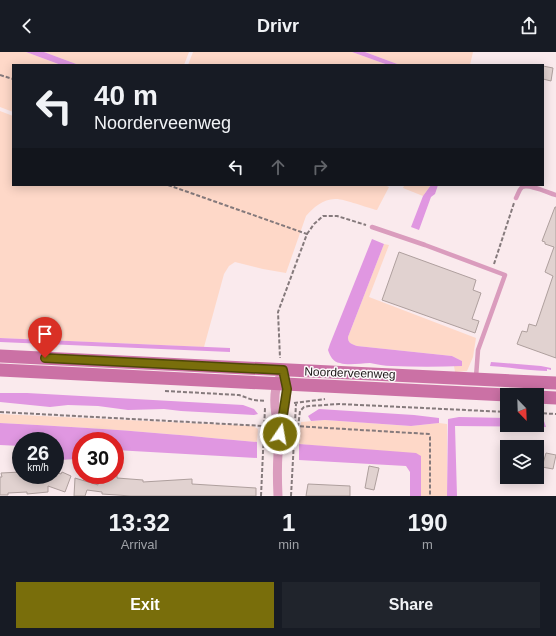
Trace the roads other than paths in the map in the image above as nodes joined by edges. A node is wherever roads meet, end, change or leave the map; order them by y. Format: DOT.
graph roads {
  1 [pos="556,195"];
  2 [pos="516,198"];
  3 [pos="372,227"];
  4 [pos="0,356"];
  5 [pos="0,370"];
  6 [pos="283,370"];
  7 [pos="476,379"];
  8 [pos="556,383"];
  9 [pos="282,385"];
  10 [pos="500,395"];
  11 [pos="544,397"];
  12 [pos="556,398"];
  13 [pos="277,479"];
  14 [pos="273,496"];
  15 [pos="278,496"];
  1 -- 2 [label="lane"];
  3 -- 7 [label="lane"];
  4 -- 6 [label="street, Noorderveenweg"];
  5 -- 9 [label="street, Noorderveenweg"];
  6 -- 7 [label="street, Noorderveenweg"];
  6 -- 9 [label="street"];
  7 -- 8 [label="street, Noorderveenweg"];
  9 -- 10 [label="street, Noorderveenweg"];
  9 -- 13 [label="street"];
  11 -- 12 [label="street"];
  13 -- 14 [label="street"];
  13 -- 15 [label="street"];
}
